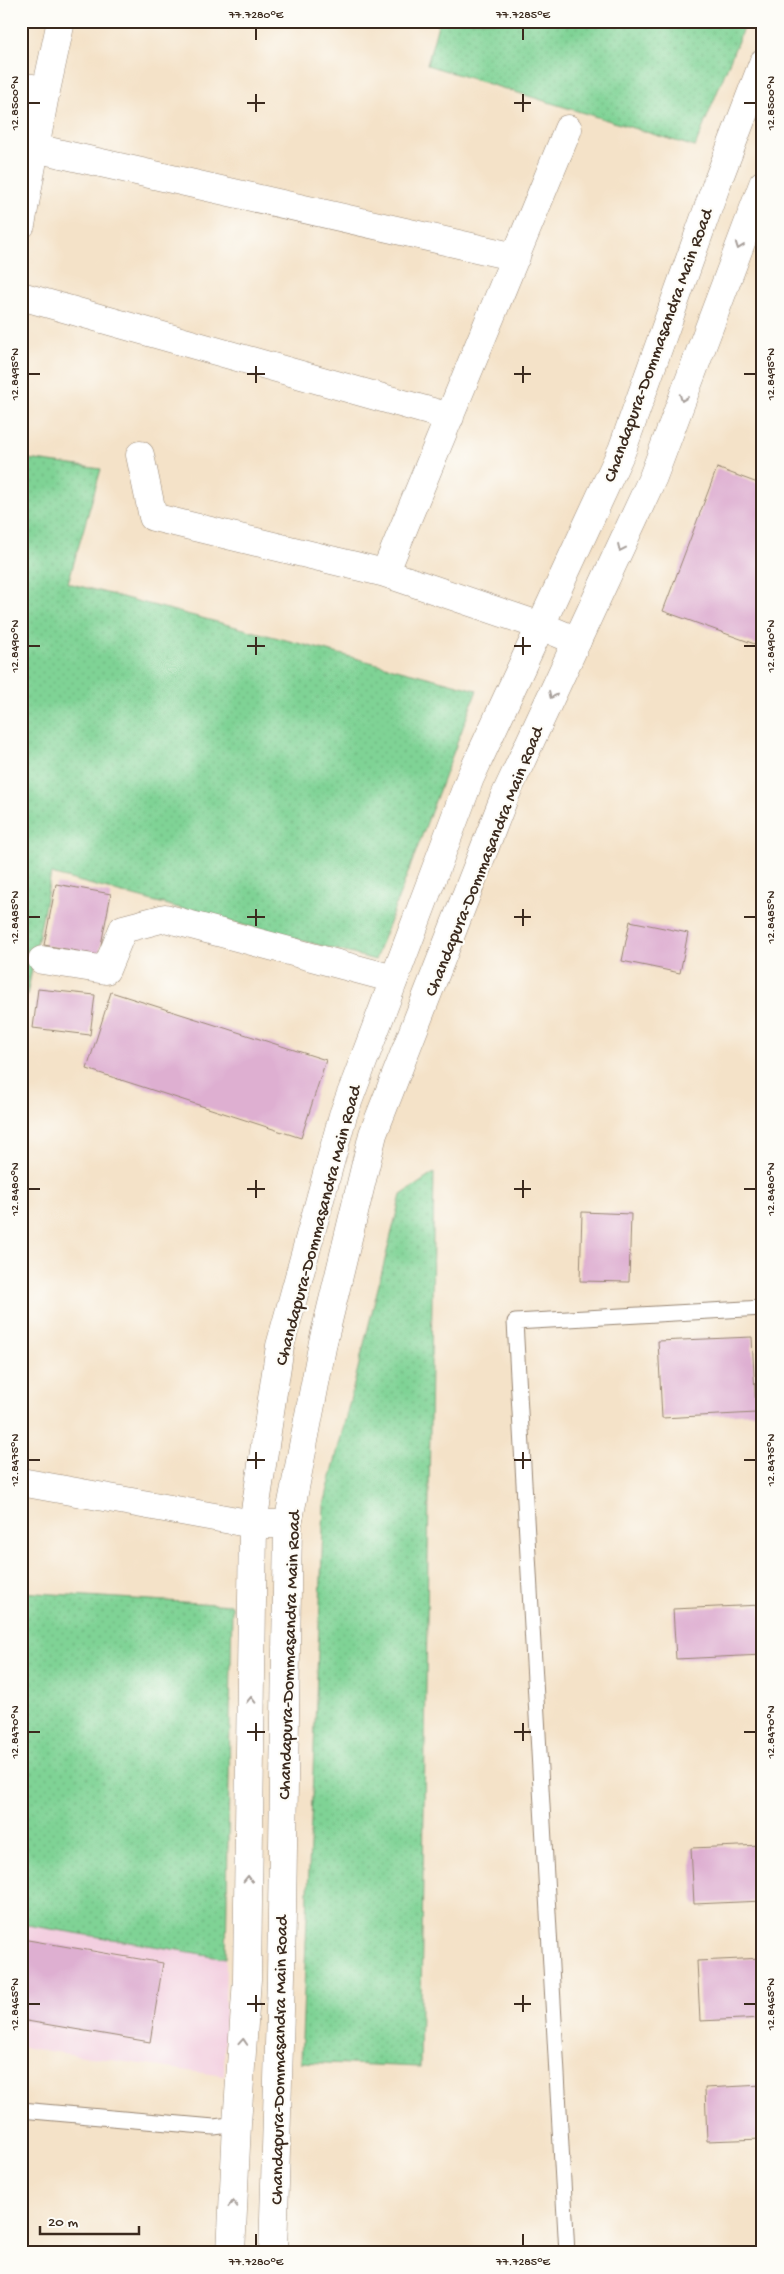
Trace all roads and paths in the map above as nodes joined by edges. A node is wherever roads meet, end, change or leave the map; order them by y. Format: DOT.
graph roads {
  1 [pos="62,21"];
  2 [pos="763,63"];
  3 [pos="32,94"];
  4 [pos="568,129"];
  5 [pos="35,148"];
  6 [pos="763,184"];
  7 [pos="21,225"];
  8 [pos="516,257"];
  9 [pos="21,296"];
  10 [pos="450,417"];
  11 [pos="140,455"];
  12 [pos="385,572"];
  13 [pos="541,626"];
  14 [pos="578,641"];
  15 [pos="42,960"];
  16 [pos="394,979"];
  17 [pos="763,1308"];
  18 [pos="21,1482"];
  19 [pos="254,1524"];
  20 [pos="288,1524"];
  21 [pos="21,2110"];
  22 [pos="237,2124"];
  23 [pos="231,2253"];
  24 [pos="273,2253"];
  25 [pos="566,2253"];
  1 -- 3 [label="main road"];
  2 -- 13 [label="main road, Chandapura-Dommasandra Main Road"];
  3 -- 5 [label="main road"];
  4 -- 8 [label="main road"];
  5 -- 7 [label="main road"];
  5 -- 8 [label="main road"];
  6 -- 14 [label="main road, Chandapura-Dommasandra Main Road, one-way"];
  8 -- 10 [label="main road"];
  9 -- 10 [label="main road"];
  10 -- 12 [label="main road"];
  11 -- 12 [label="main road"];
  12 -- 13 [label="main road"];
  13 -- 14 [label="main road"];
  13 -- 16 [label="main road, Chandapura-Dommasandra Main Road"];
  14 -- 20 [label="main road, Chandapura-Dommasandra Main Road, one-way"];
  15 -- 16 [label="main road"];
  16 -- 19 [label="main road, Chandapura-Dommasandra Main Road"];
  17 -- 25 [label="lane"];
  18 -- 19 [label="main road"];
  19 -- 20 [label="main road"];
  22 -- 19 [label="main road, Chandapura-Dommasandra Main Road, one-way"];
  20 -- 24 [label="main road, Chandapura-Dommasandra Main Road"];
  21 -- 22 [label="lane"];
  23 -- 22 [label="main road, Chandapura-Dommasandra Main Road, one-way"];
}
